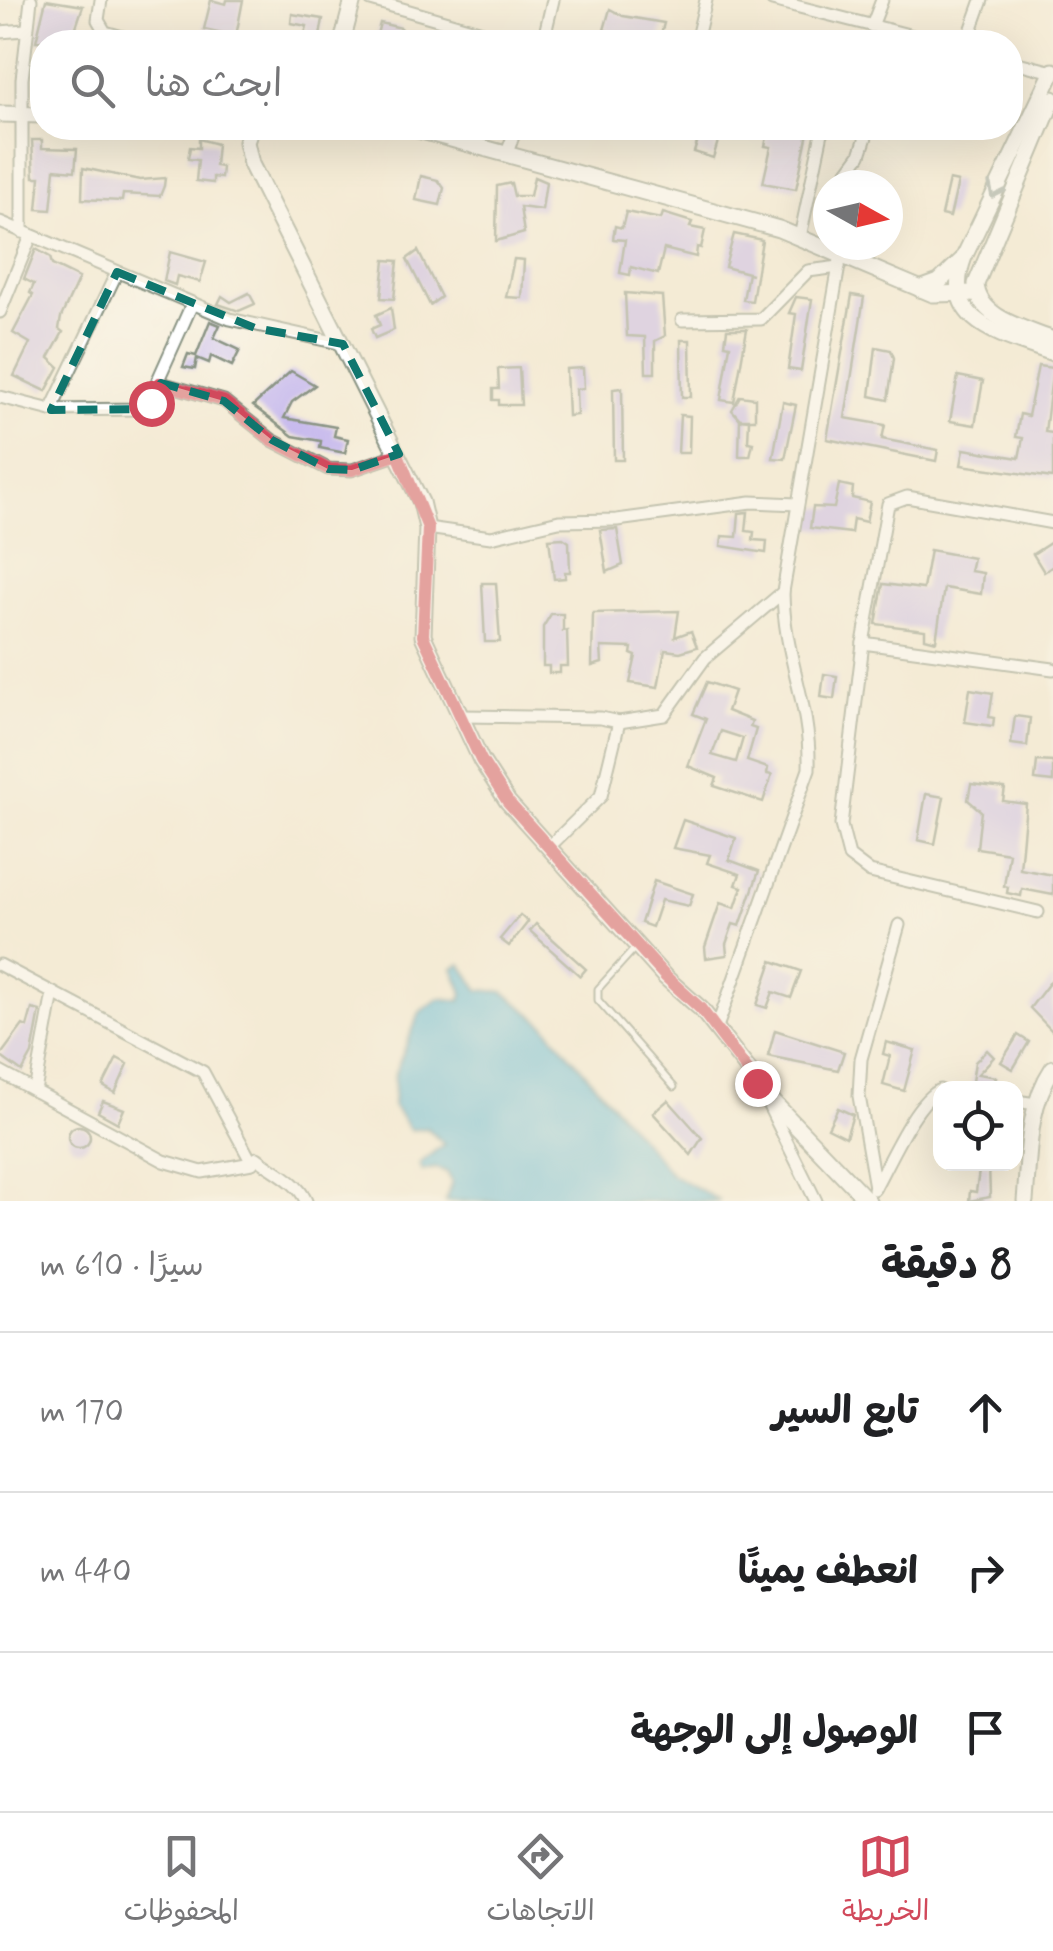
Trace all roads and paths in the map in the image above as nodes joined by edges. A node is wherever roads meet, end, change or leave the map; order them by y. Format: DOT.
graph roads {
  1 [pos="31,0"];
  2 [pos="101,0"];
  3 [pos="353,0"];
  4 [pos="371,0"];
  5 [pos="553,0"];
  6 [pos="706,0"];
  7 [pos="882,0"];
  8 [pos="982,0"];
  9 [pos="780,1"];
  10 [pos="872,26"];
  11 [pos="972,28"];
  12 [pos="26,30"];
  13 [pos="104,30"];
  14 [pos="345,30"];
  15 [pos="475,30"];
  16 [pos="546,30"];
  17 [pos="699,30"];
  18 [pos="888,30"];
  19 [pos="0,32"];
  20 [pos="1023,64"];
  21 [pos="1053,71"];
  22 [pos="1053,99"];
  23 [pos="0,114"];
  24 [pos="22,114"];
  25 [pos="30,114"];
  26 [pos="1023,134"];
  27 [pos="247,140"];
  28 [pos="458,140"];
  29 [pos="512,140"];
  30 [pos="820,140"];
  31 [pos="865,140"];
  32 [pos="1020,140"];
  33 [pos="508,153"];
  34 [pos="849,170"];
  35 [pos="0,222"];
  36 [pos="27,234"];
  37 [pos="800,237"];
  38 [pos="813,243"];
  39 [pos="964,257"];
  40 [pos="822,260"];
  41 [pos="832,260"];
  42 [pos="854,260"];
  43 [pos="117,272"];
  44 [pos="920,289"];
  45 [pos="977,293"];
  46 [pos="958,294"];
  47 [pos="192,304"];
  48 [pos="0,312"];
  49 [pos="682,320"];
  50 [pos="1053,340"];
  51 [pos="343,344"];
  52 [pos="1053,353"];
  53 [pos="160,383"];
  54 [pos="0,397"];
  55 [pos="52,410"];
  56 [pos="398,454"];
  57 [pos="797,504"];
  58 [pos="1053,523"];
  59 [pos="428,528"];
  60 [pos="784,592"];
  61 [pos="863,643"];
  62 [pos="1053,669"];
  63 [pos="461,716"];
  64 [pos="619,722"];
  65 [pos="549,847"];
  66 [pos="1038,912"];
  67 [pos="899,925"];
  68 [pos="637,946"];
  69 [pos="0,965"];
  70 [pos="53,993"];
  71 [pos="716,1030"];
  72 [pos="1053,1068"];
  73 [pos="0,1072"];
  74 [pos="757,1083"];
  75 [pos="674,1087"];
  76 [pos="34,1091"];
  77 [pos="933,1094"];
  78 [pos="1023,1101"];
  79 [pos="1036,1104"];
  80 [pos="252,1163"];
  81 [pos="871,1194"];
  82 [pos="306,1201"];
  83 [pos="816,1201"];
  84 [pos="1025,1201"];
  1 -- 12 [label="street"];
  2 -- 13 [label="street"];
  3 -- 14 [label="street"];
  4 -- 15 [label="street"];
  5 -- 16 [label="street"];
  6 -- 17 [label="street"];
  7 -- 10 [label="street"];
  8 -- 11 [label="street"];
  9 -- 10 [label="street"];
  10 -- 18 [label="street"];
  12 -- 19 [label="street"];
  12 -- 24 [label="street"];
  20 -- 21 [label="street"];
  21 -- 26 [label="street, one-way"];
  22 -- 45 [label="street"];
  23 -- 24 [label="street"];
  24 -- 25 [label="street"];
  24 -- 36 [label="street"];
  27 -- 51 [label="street"];
  28 -- 33 [label="street"];
  29 -- 33 [label="street"];
  30 -- 37 [label="street"];
  31 -- 34 [label="street"];
  32 -- 39 [label="street, one-way"];
  33 -- 37 [label="street"];
  35 -- 36 [label="street"];
  36 -- 43 [label="street"];
  36 -- 48 [label="street"];
  37 -- 38 [label="street"];
  39 -- 44 [label="street"];
  39 -- 46 [label="street"];
  40 -- 49 [label="street"];
  41 -- 57 [label="street"];
  42 -- 44 [label="street"];
  43 -- 47 [label="street"];
  43 -- 55 [label="street"];
  44 -- 46 [label="street"];
  45 -- 46 [label="street"];
  45 -- 50 [label="street"];
  46 -- 52 [label="street"];
  47 -- 51 [label="street"];
  47 -- 53 [label="street"];
  51 -- 56 [label="street"];
  53 -- 55 [label="street"];
  53 -- 56 [label="street"];
  54 -- 55 [label="street"];
  56 -- 59 [label="street"];
  57 -- 59 [label="street"];
  57 -- 60 [label="street"];
  58 -- 61 [label="street"];
  59 -- 63 [label="street"];
  60 -- 64 [label="street"];
  60 -- 71 [label="street"];
  61 -- 62 [label="street"];
  61 -- 66 [label="street"];
  63 -- 64 [label="street"];
  63 -- 65 [label="street"];
  64 -- 65 [label="street"];
  65 -- 68 [label="street"];
  67 -- 81 [label="street"];
  68 -- 71 [label="street"];
  68 -- 75 [label="lane"];
  69 -- 70 [label="street"];
  70 -- 76 [label="street"];
  70 -- 80 [label="street"];
  71 -- 74 [label="street"];
  72 -- 79 [label="street"];
  73 -- 76 [label="street"];
  74 -- 81 [label="street"];
  74 -- 83 [label="street"];
  76 -- 80 [label="street"];
  77 -- 81 [label="street"];
  78 -- 79 [label="street"];
  79 -- 84 [label="street"];
  80 -- 82 [label="street"];
}
